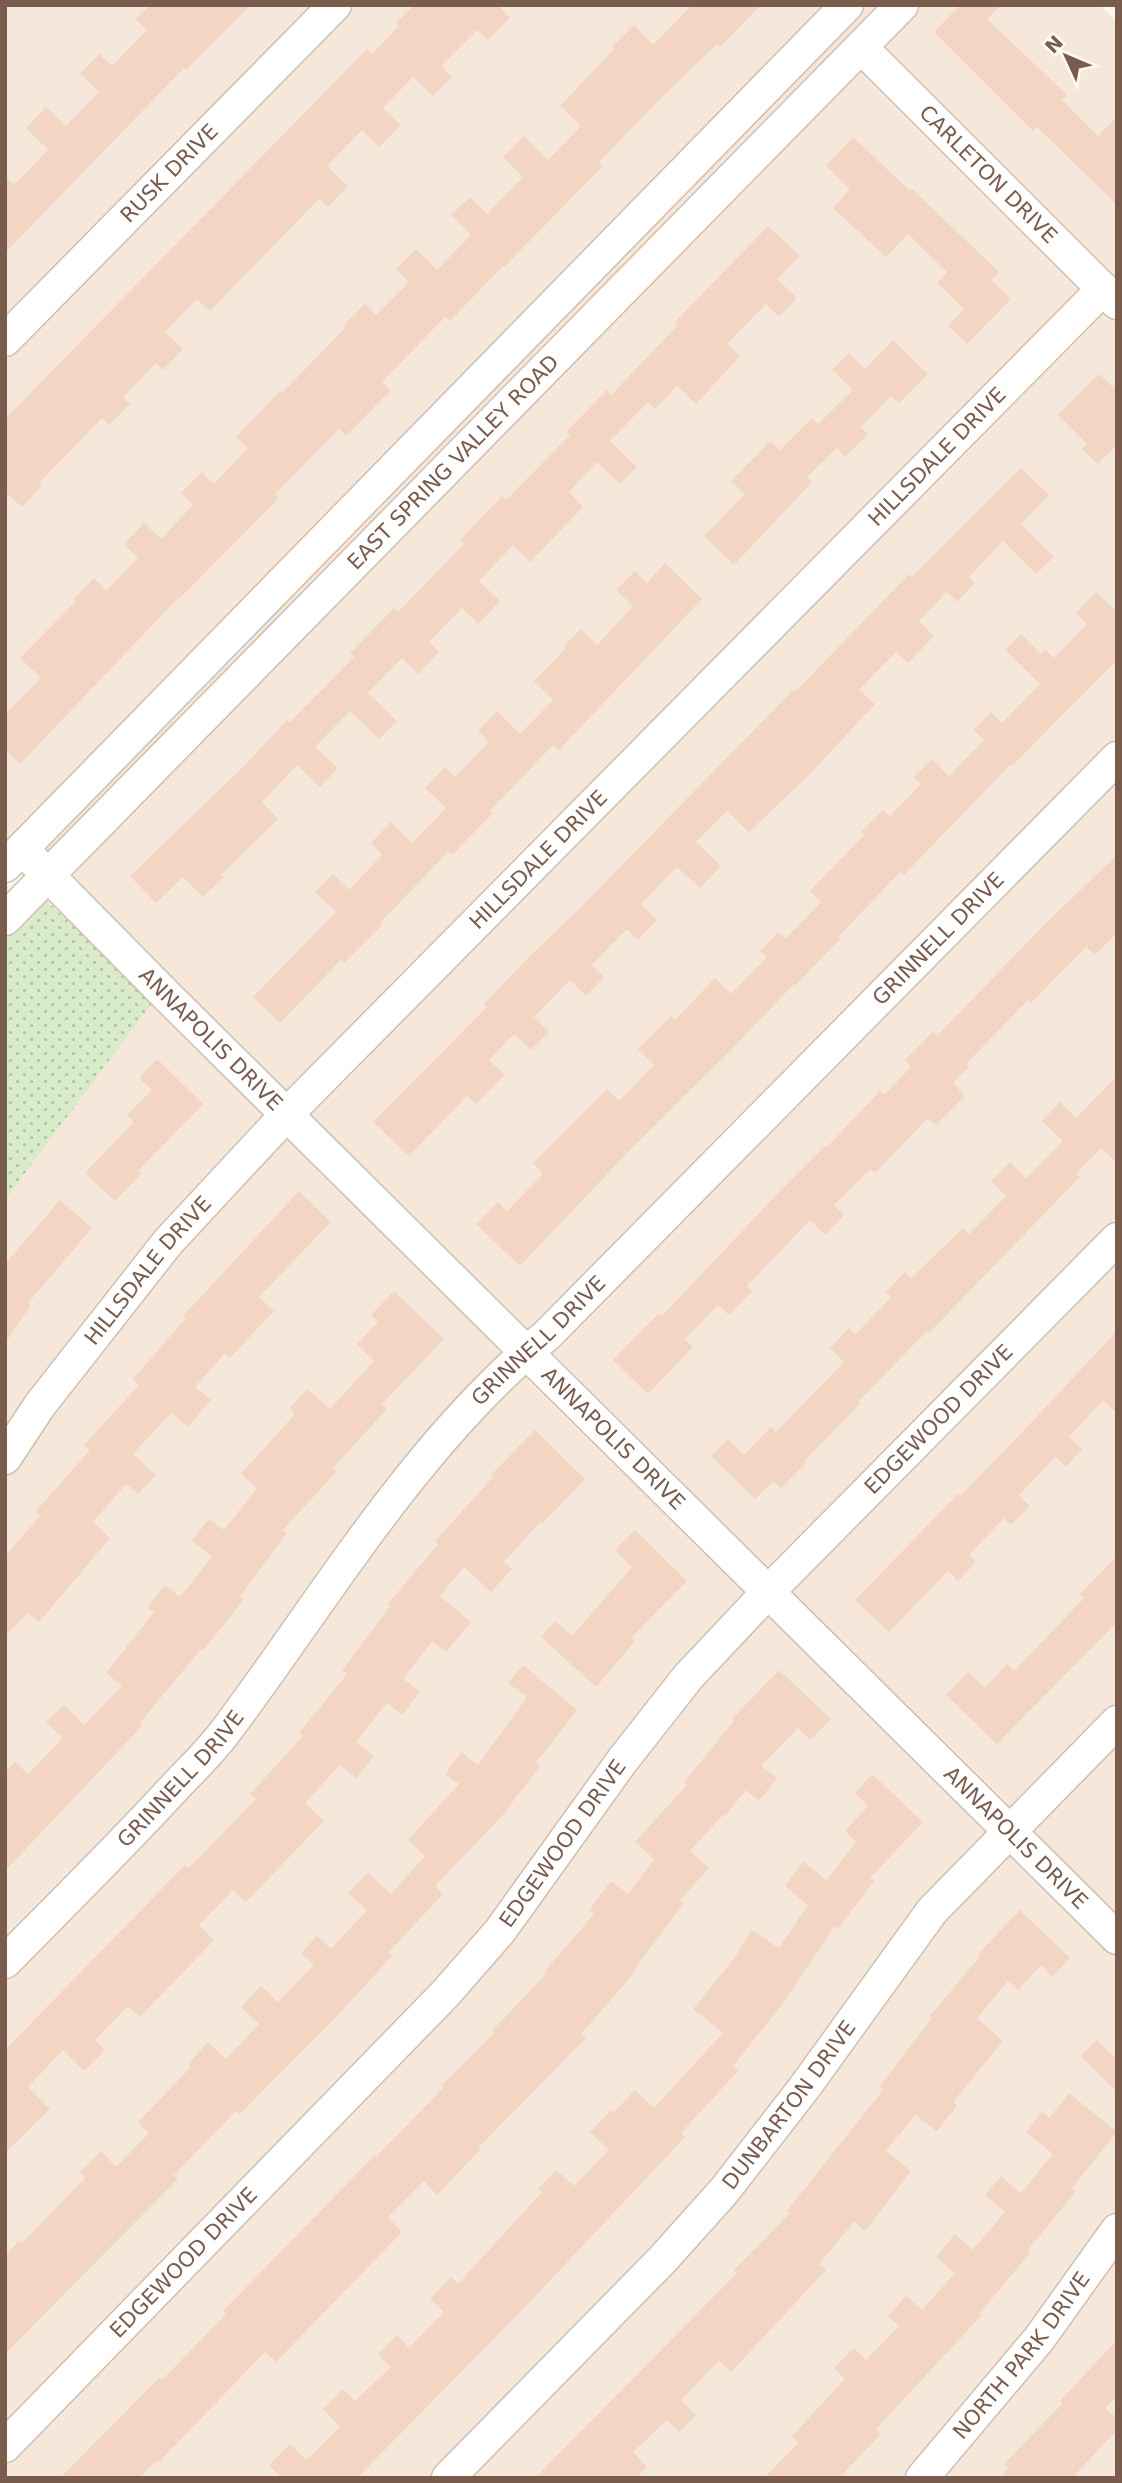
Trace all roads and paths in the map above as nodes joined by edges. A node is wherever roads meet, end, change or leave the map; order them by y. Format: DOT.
graph roads {
  1 [pos="335,5"];
  2 [pos="847,5"];
  3 [pos="898,10"];
  4 [pos="861,47"];
  5 [pos="1110,296"];
  6 [pos="5,340"];
  7 [pos="1117,758"];
  8 [pos="13,857"];
  9 [pos="48,876"];
  10 [pos="5,919"];
  11 [pos="287,1114"];
  12 [pos="1117,1239"];
  13 [pos="526,1353"];
  14 [pos="5,1458"];
  15 [pos="768,1592"];
  16 [pos="1117,1722"];
  17 [pos="1008,1830"];
  18 [pos="1117,1938"];
  19 [pos="5,1962"];
  20 [pos="1117,2230"];
  21 [pos="5,2446"];
  22 [pos="448,2478"];
  23 [pos="922,2478"];
  1 -- 6 [label="street, RUSK DRIVE"];
  2 -- 3 [label="street"];
  2 -- 8 [label="street, EAST SPRING VALLEY ROAD"];
  3 -- 4 [label="street, EAST SPRING VALLEY ROAD"];
  4 -- 5 [label="street, CARLETON DRIVE"];
  4 -- 9 [label="street, EAST SPRING VALLEY ROAD"];
  5 -- 11 [label="street, HILLSDALE DRIVE"];
  7 -- 13 [label="street, GRINNELL DRIVE"];
  8 -- 9 [label="street, ANNAPOLIS DRIVE"];
  9 -- 10 [label="street, EAST SPRING VALLEY ROAD"];
  9 -- 11 [label="street, ANNAPOLIS DRIVE"];
  11 -- 13 [label="street, ANNAPOLIS DRIVE"];
  11 -- 14 [label="street, HILLSDALE DRIVE"];
  12 -- 15 [label="street, EDGEWOOD DRIVE"];
  13 -- 15 [label="street, ANNAPOLIS DRIVE"];
  13 -- 19 [label="street, GRINNELL DRIVE"];
  15 -- 17 [label="street, ANNAPOLIS DRIVE"];
  15 -- 21 [label="street, EDGEWOOD DRIVE"];
  16 -- 17 [label="street, DUNBARTON DRIVE"];
  17 -- 18 [label="street, ANNAPOLIS DRIVE"];
  17 -- 22 [label="street, DUNBARTON DRIVE"];
  20 -- 23 [label="street, NORTH PARK DRIVE"];
}
